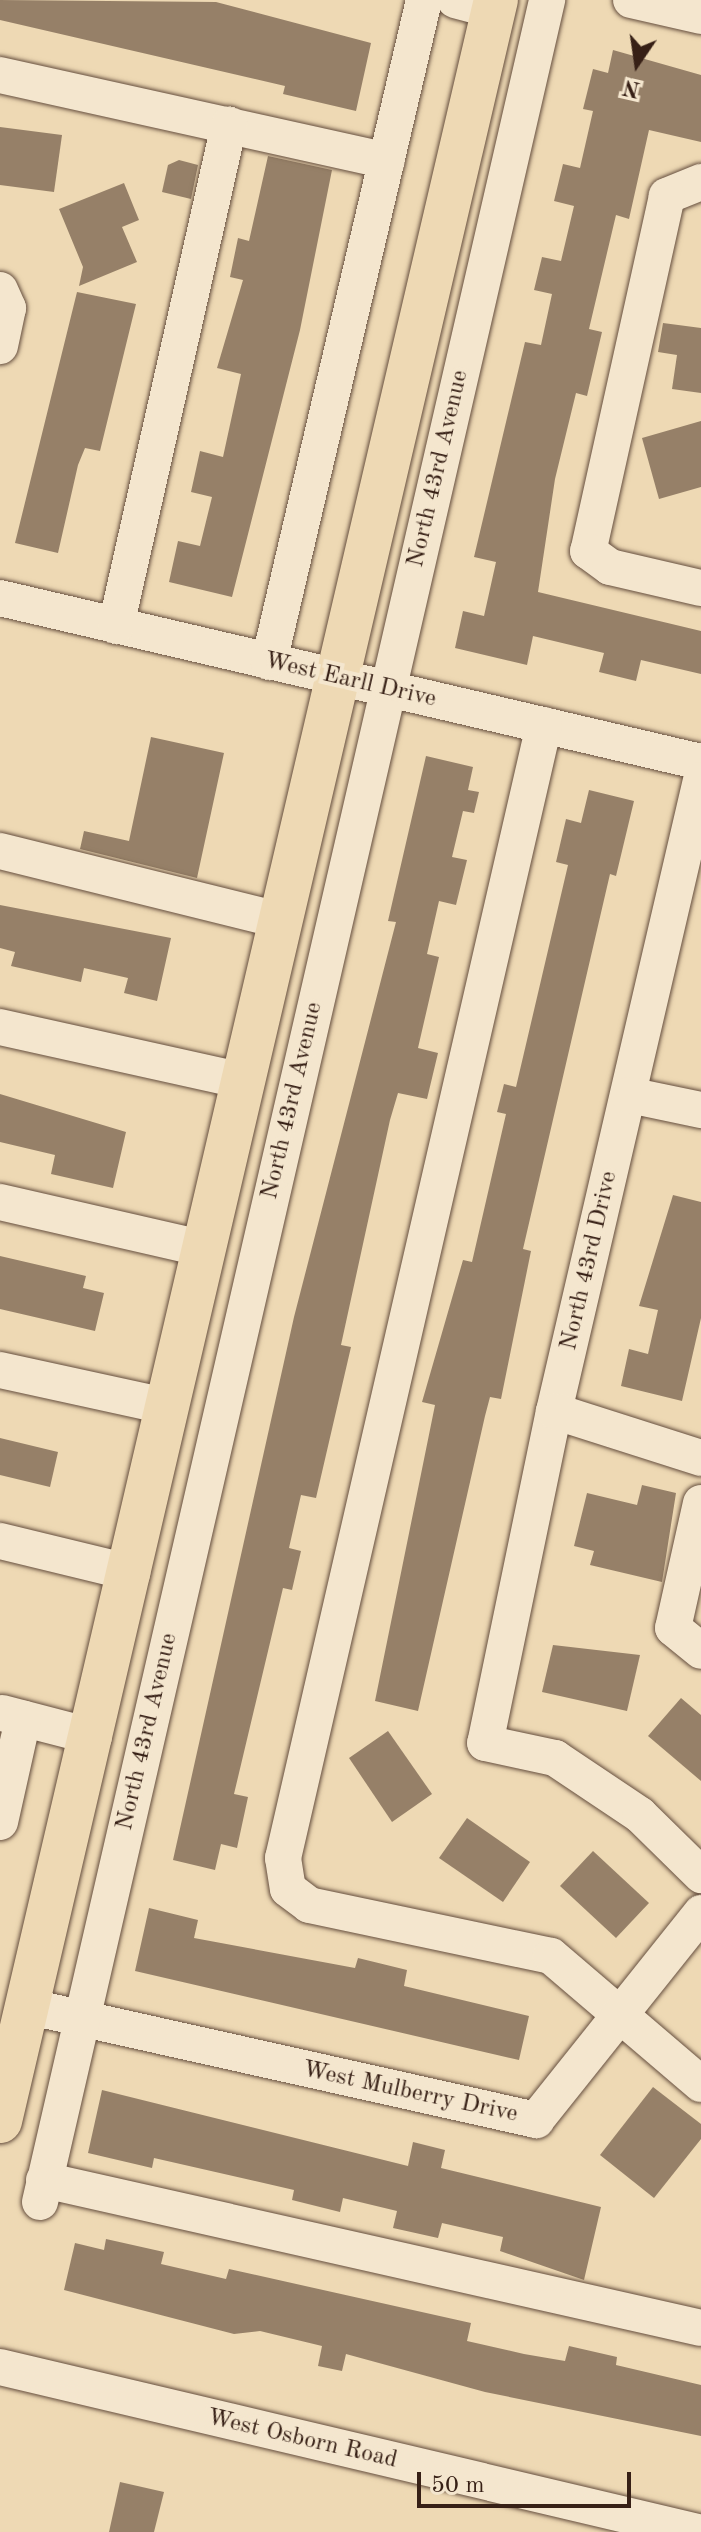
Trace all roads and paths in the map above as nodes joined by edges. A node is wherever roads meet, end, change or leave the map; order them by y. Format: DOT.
graph roads {
  1 [pos="424,0"];
  2 [pos="547,0"];
  3 [pos="631,0"];
  4 [pos="481,3"];
  5 [pos="701,16"];
  6 [pos="0,75"];
  7 [pos="229,125"];
  8 [pos="387,161"];
  9 [pos="701,182"];
  10 [pos="0,290"];
  11 [pos="0,346"];
  12 [pos="701,588"];
  13 [pos="0,598"];
  14 [pos="116,626"];
  15 [pos="269,662"];
  16 [pos="337,679"];
  17 [pos="388,689"];
  18 [pos="544,725"];
  19 [pos="701,762"];
  20 [pos="701,780"];
  21 [pos="0,851"];
  22 [pos="283,921"];
  23 [pos="0,1027"];
  24 [pos="244,1081"];
  25 [pos="629,1095"];
  26 [pos="701,1110"];
  27 [pos="0,1202"];
  28 [pos="206,1249"];
  29 [pos="0,1370"];
  30 [pos="170,1407"];
  31 [pos="554,1411"];
  32 [pos="701,1458"];
  33 [pos="701,1503"];
  34 [pos="0,1541"];
  35 [pos="132,1573"];
  36 [pos="701,1651"];
  37 [pos="12,1716"];
  38 [pos="94,1737"];
  39 [pos="0,1822"];
  40 [pos="701,1875"];
  41 [pos="701,1913"];
  42 [pos="26,2006"];
  43 [pos="618,2016"];
  44 [pos="81,2021"];
  45 [pos="701,2084"];
  46 [pos="0,2121"];
  47 [pos="701,2328"];
  48 [pos="0,2367"];
  49 [pos="614,2522"];
  50 [pos="698,2532"];
  1 -- 8 [label="street"];
  2 -- 17 [label="street, North 43rd Avenue"];
  3 -- 5 [label="street"];
  4 -- 16 [label="main road"];
  6 -- 7 [label="street"];
  7 -- 8 [label="street"];
  7 -- 14 [label="street"];
  8 -- 15 [label="street"];
  9 -- 12 [label="street"];
  10 -- 11 [label="street"];
  13 -- 14 [label="street, West Earll Drive"];
  14 -- 15 [label="street, West Earll Drive"];
  15 -- 16 [label="street, West Earll Drive"];
  16 -- 17 [label="street, West Earll Drive"];
  16 -- 22 [label="main road"];
  17 -- 18 [label="street, West Earll Drive"];
  17 -- 44 [label="street, North 43rd Avenue"];
  18 -- 19 [label="street, West Earll Drive"];
  18 -- 43 [label="street"];
  20 -- 25 [label="street, North 43rd Drive"];
  21 -- 22 [label="street"];
  22 -- 24 [label="main road"];
  23 -- 24 [label="street"];
  24 -- 28 [label="main road"];
  25 -- 26 [label="street"];
  25 -- 31 [label="street, North 43rd Drive"];
  27 -- 28 [label="street"];
  28 -- 30 [label="main road"];
  29 -- 30 [label="street"];
  30 -- 35 [label="main road"];
  31 -- 32 [label="street"];
  31 -- 40 [label="street, North 43rd Drive"];
  33 -- 36 [label="street"];
  34 -- 35 [label="street"];
  35 -- 38 [label="main road"];
  37 -- 38 [label="street"];
  37 -- 39 [label="street"];
  38 -- 42 [label="main road"];
  41 -- 43 [label="street, West Mulberry Drive"];
  42 -- 44 [label="street, West Mulberry Drive"];
  42 -- 46 [label="main road"];
  43 -- 44 [label="street, West Mulberry Drive"];
  43 -- 45 [label="street"];
  44 -- 47 [label="street, North 43rd Avenue"];
  48 -- 49 [label="street, West Osborn Road"];
  49 -- 50 [label="street, West Osborn Road"];
}
